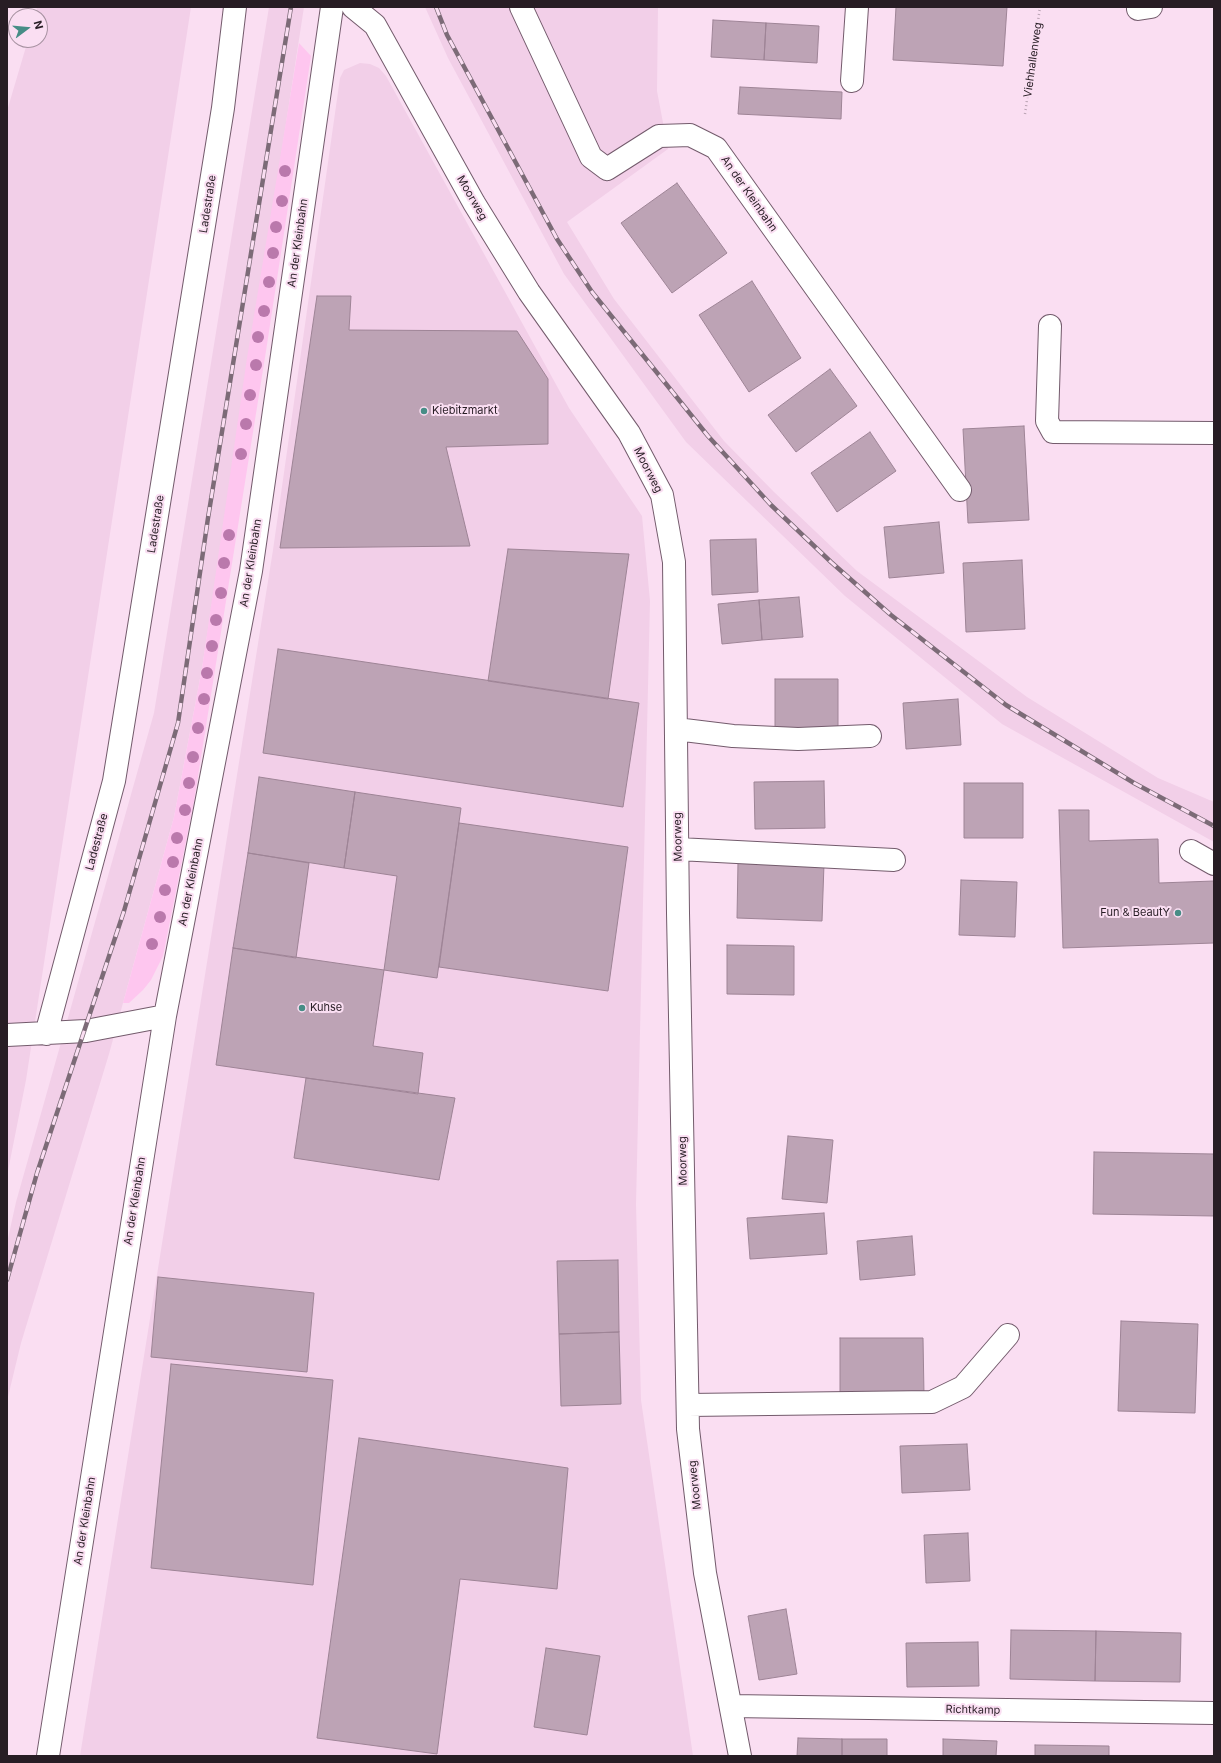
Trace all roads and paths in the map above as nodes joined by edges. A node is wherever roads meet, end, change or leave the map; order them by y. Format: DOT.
graph roads {
  1 [pos="234,7"];
  2 [pos="332,7"];
  3 [pos="353,7"];
  4 [pos="521,7"];
  5 [pos="857,7"];
  6 [pos="1040,7"];
  7 [pos="852,81"];
  8 [pos="1025,114"];
  9 [pos="1050,326"];
  10 [pos="1214,433"];
  11 [pos="960,490"];
  12 [pos="676,729"];
  13 [pos="870,736"];
  14 [pos="678,849"];
  15 [pos="1191,850"];
  16 [pos="894,860"];
  17 [pos="1214,864"];
  18 [pos="165,1016"];
  19 [pos="46,1034"];
  20 [pos="7,1035"];
  21 [pos="1008,1335"];
  22 [pos="688,1405"];
  23 [pos="731,1706"];
  24 [pos="1214,1713"];
  25 [pos="48,1756"];
  26 [pos="740,1756"];
  1 -- 19 [label="street, Ladestraße"];
  2 -- 18 [label="street, An der Kleinbahn"];
  3 -- 12 [label="street, Moorweg"];
  4 -- 11 [label="street, An der Kleinbahn"];
  5 -- 7 [label="street"];
  6 -- 8 [label="path, Viehhallenweg"];
  9 -- 10 [label="street"];
  12 -- 13 [label="street"];
  12 -- 14 [label="street, Moorweg"];
  14 -- 16 [label="street"];
  14 -- 22 [label="street, Moorweg"];
  15 -- 17 [label="street"];
  18 -- 19 [label="street"];
  18 -- 25 [label="street, An der Kleinbahn"];
  19 -- 20 [label="street"];
  21 -- 22 [label="street"];
  22 -- 23 [label="street, Moorweg"];
  23 -- 24 [label="street, Richtkamp"];
  23 -- 26 [label="street, Moorweg"];
}
